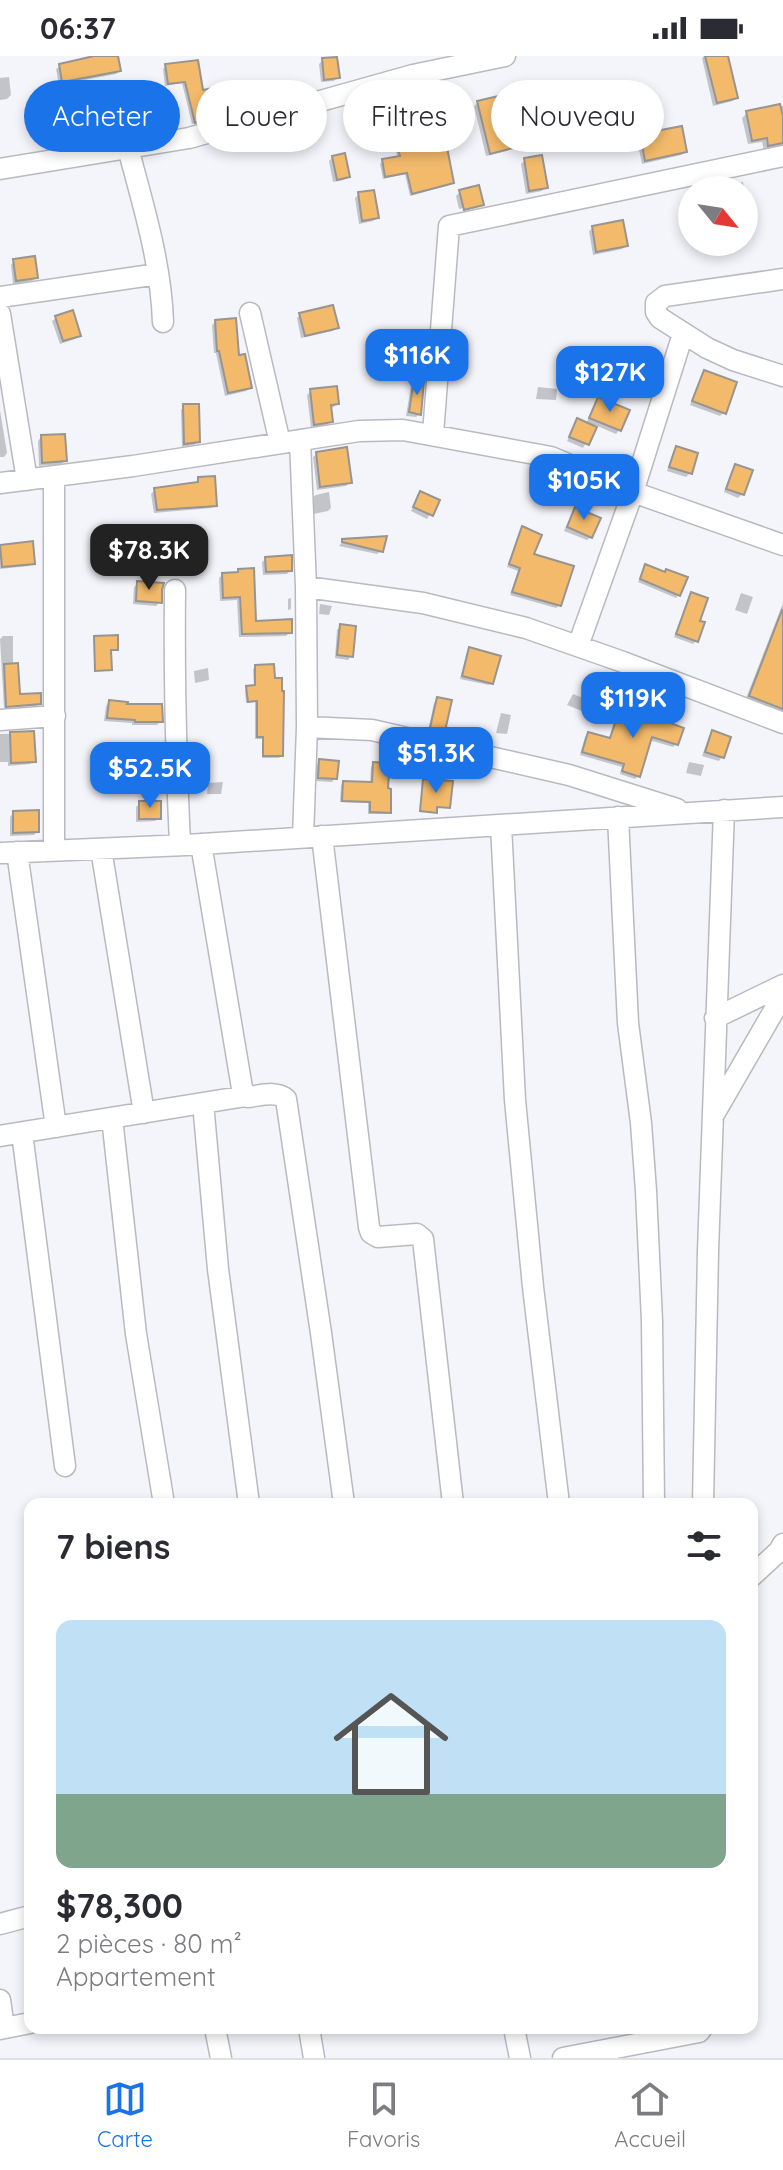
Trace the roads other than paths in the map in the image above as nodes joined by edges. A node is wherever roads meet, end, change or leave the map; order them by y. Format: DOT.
graph roads {
  1 [pos="505,56"];
  2 [pos="180,139"];
  3 [pos="104,152"];
  4 [pos="129,152"];
  5 [pos="783,156"];
  6 [pos="0,169"];
  7 [pos="158,274"];
  8 [pos="783,279"];
  9 [pos="0,297"];
  10 [pos="250,313"];
  11 [pos="0,314"];
  12 [pos="163,322"];
  13 [pos="683,334"];
  14 [pos="783,376"];
  15 [pos="433,434"];
  16 [pos="290,442"];
  17 [pos="54,476"];
  18 [pos="27,480"];
  19 [pos="0,483"];
  20 [pos="633,492"];
  21 [pos="783,545"];
  22 [pos="306,587"];
  23 [pos="175,590"];
  24 [pos="578,646"];
  25 [pos="55,716"];
  26 [pos="0,720"];
  27 [pos="783,723"];
  28 [pos="307,727"];
  29 [pos="783,807"];
  30 [pos="724,810"];
  31 [pos="689,812"];
  32 [pos="618,817"];
  33 [pos="501,825"];
  34 [pos="312,837"];
  35 [pos="191,844"];
  36 [pos="101,849"];
  37 [pos="54,850"];
  38 [pos="8,852"];
  39 [pos="783,985"];
  40 [pos="783,995"];
  41 [pos="715,1018"];
  42 [pos="246,1096"];
  43 [pos="203,1103"];
  44 [pos="144,1113"];
  45 [pos="112,1118"];
  46 [pos="712,1118"];
  47 [pos="56,1127"];
  48 [pos="22,1133"];
  49 [pos="0,1136"];
  50 [pos="65,1466"];
  51 [pos="163,1498"];
  52 [pos="248,1498"];
  53 [pos="343,1498"];
  54 [pos="452,1498"];
  55 [pos="558,1498"];
  56 [pos="654,1498"];
  57 [pos="703,1498"];
  58 [pos="783,1544"];
  59 [pos="758,1570"];
  60 [pos="24,1918"];
  61 [pos="0,1924"];
  62 [pos="0,2000"];
  63 [pos="24,2024"];
  64 [pos="2,2029"];
  65 [pos="216,2034"];
  66 [pos="310,2034"];
  67 [pos="515,2034"];
  68 [pos="689,2034"];
  69 [pos="221,2058"];
  70 [pos="314,2058"];
  71 [pos="520,2058"];
  72 [pos="563,2058"];
  1 -- 2 [label="street"];
  3 -- 6 [label="street"];
  4 -- 7 [label="street"];
  5 -- 15 [label="street"];
  7 -- 9 [label="street"];
  7 -- 12 [label="street"];
  8 -- 13 [label="street"];
  10 -- 16 [label="street"];
  11 -- 18 [label="street"];
  13 -- 14 [label="street"];
  13 -- 20 [label="street"];
  15 -- 16 [label="street"];
  15 -- 20 [label="street"];
  16 -- 17 [label="street"];
  16 -- 22 [label="street"];
  17 -- 18 [label="street"];
  17 -- 25 [label="street"];
  18 -- 19 [label="street"];
  20 -- 21 [label="street"];
  20 -- 24 [label="street"];
  22 -- 24 [label="street"];
  22 -- 28 [label="street"];
  23 -- 35 [label="street"];
  24 -- 27 [label="street"];
  25 -- 26 [label="street"];
  25 -- 37 [label="street"];
  28 -- 31 [label="street"];
  28 -- 34 [label="street"];
  29 -- 30 [label="street"];
  30 -- 31 [label="street"];
  30 -- 41 [label="street"];
  31 -- 32 [label="street"];
  32 -- 33 [label="street"];
  32 -- 56 [label="street"];
  33 -- 34 [label="street"];
  33 -- 55 [label="street"];
  34 -- 35 [label="street"];
  34 -- 54 [label="street"];
  35 -- 36 [label="street"];
  35 -- 42 [label="street"];
  36 -- 37 [label="street"];
  36 -- 44 [label="street"];
  37 -- 38 [label="street"];
  38 -- 47 [label="street"];
  39 -- 41 [label="street"];
  40 -- 46 [label="street"];
  41 -- 46 [label="street"];
  42 -- 43 [label="street"];
  42 -- 53 [label="street"];
  43 -- 44 [label="street"];
  43 -- 52 [label="street"];
  44 -- 45 [label="street"];
  45 -- 47 [label="street"];
  45 -- 51 [label="street"];
  46 -- 57 [label="street"];
  47 -- 48 [label="street"];
  48 -- 49 [label="street"];
  48 -- 50 [label="street"];
  58 -- 59 [label="street"];
  60 -- 61 [label="street"];
  62 -- 64 [label="street"];
  63 -- 64 [label="street"];
  65 -- 69 [label="street"];
  66 -- 70 [label="street"];
  67 -- 71 [label="street"];
  68 -- 72 [label="street"];
}
